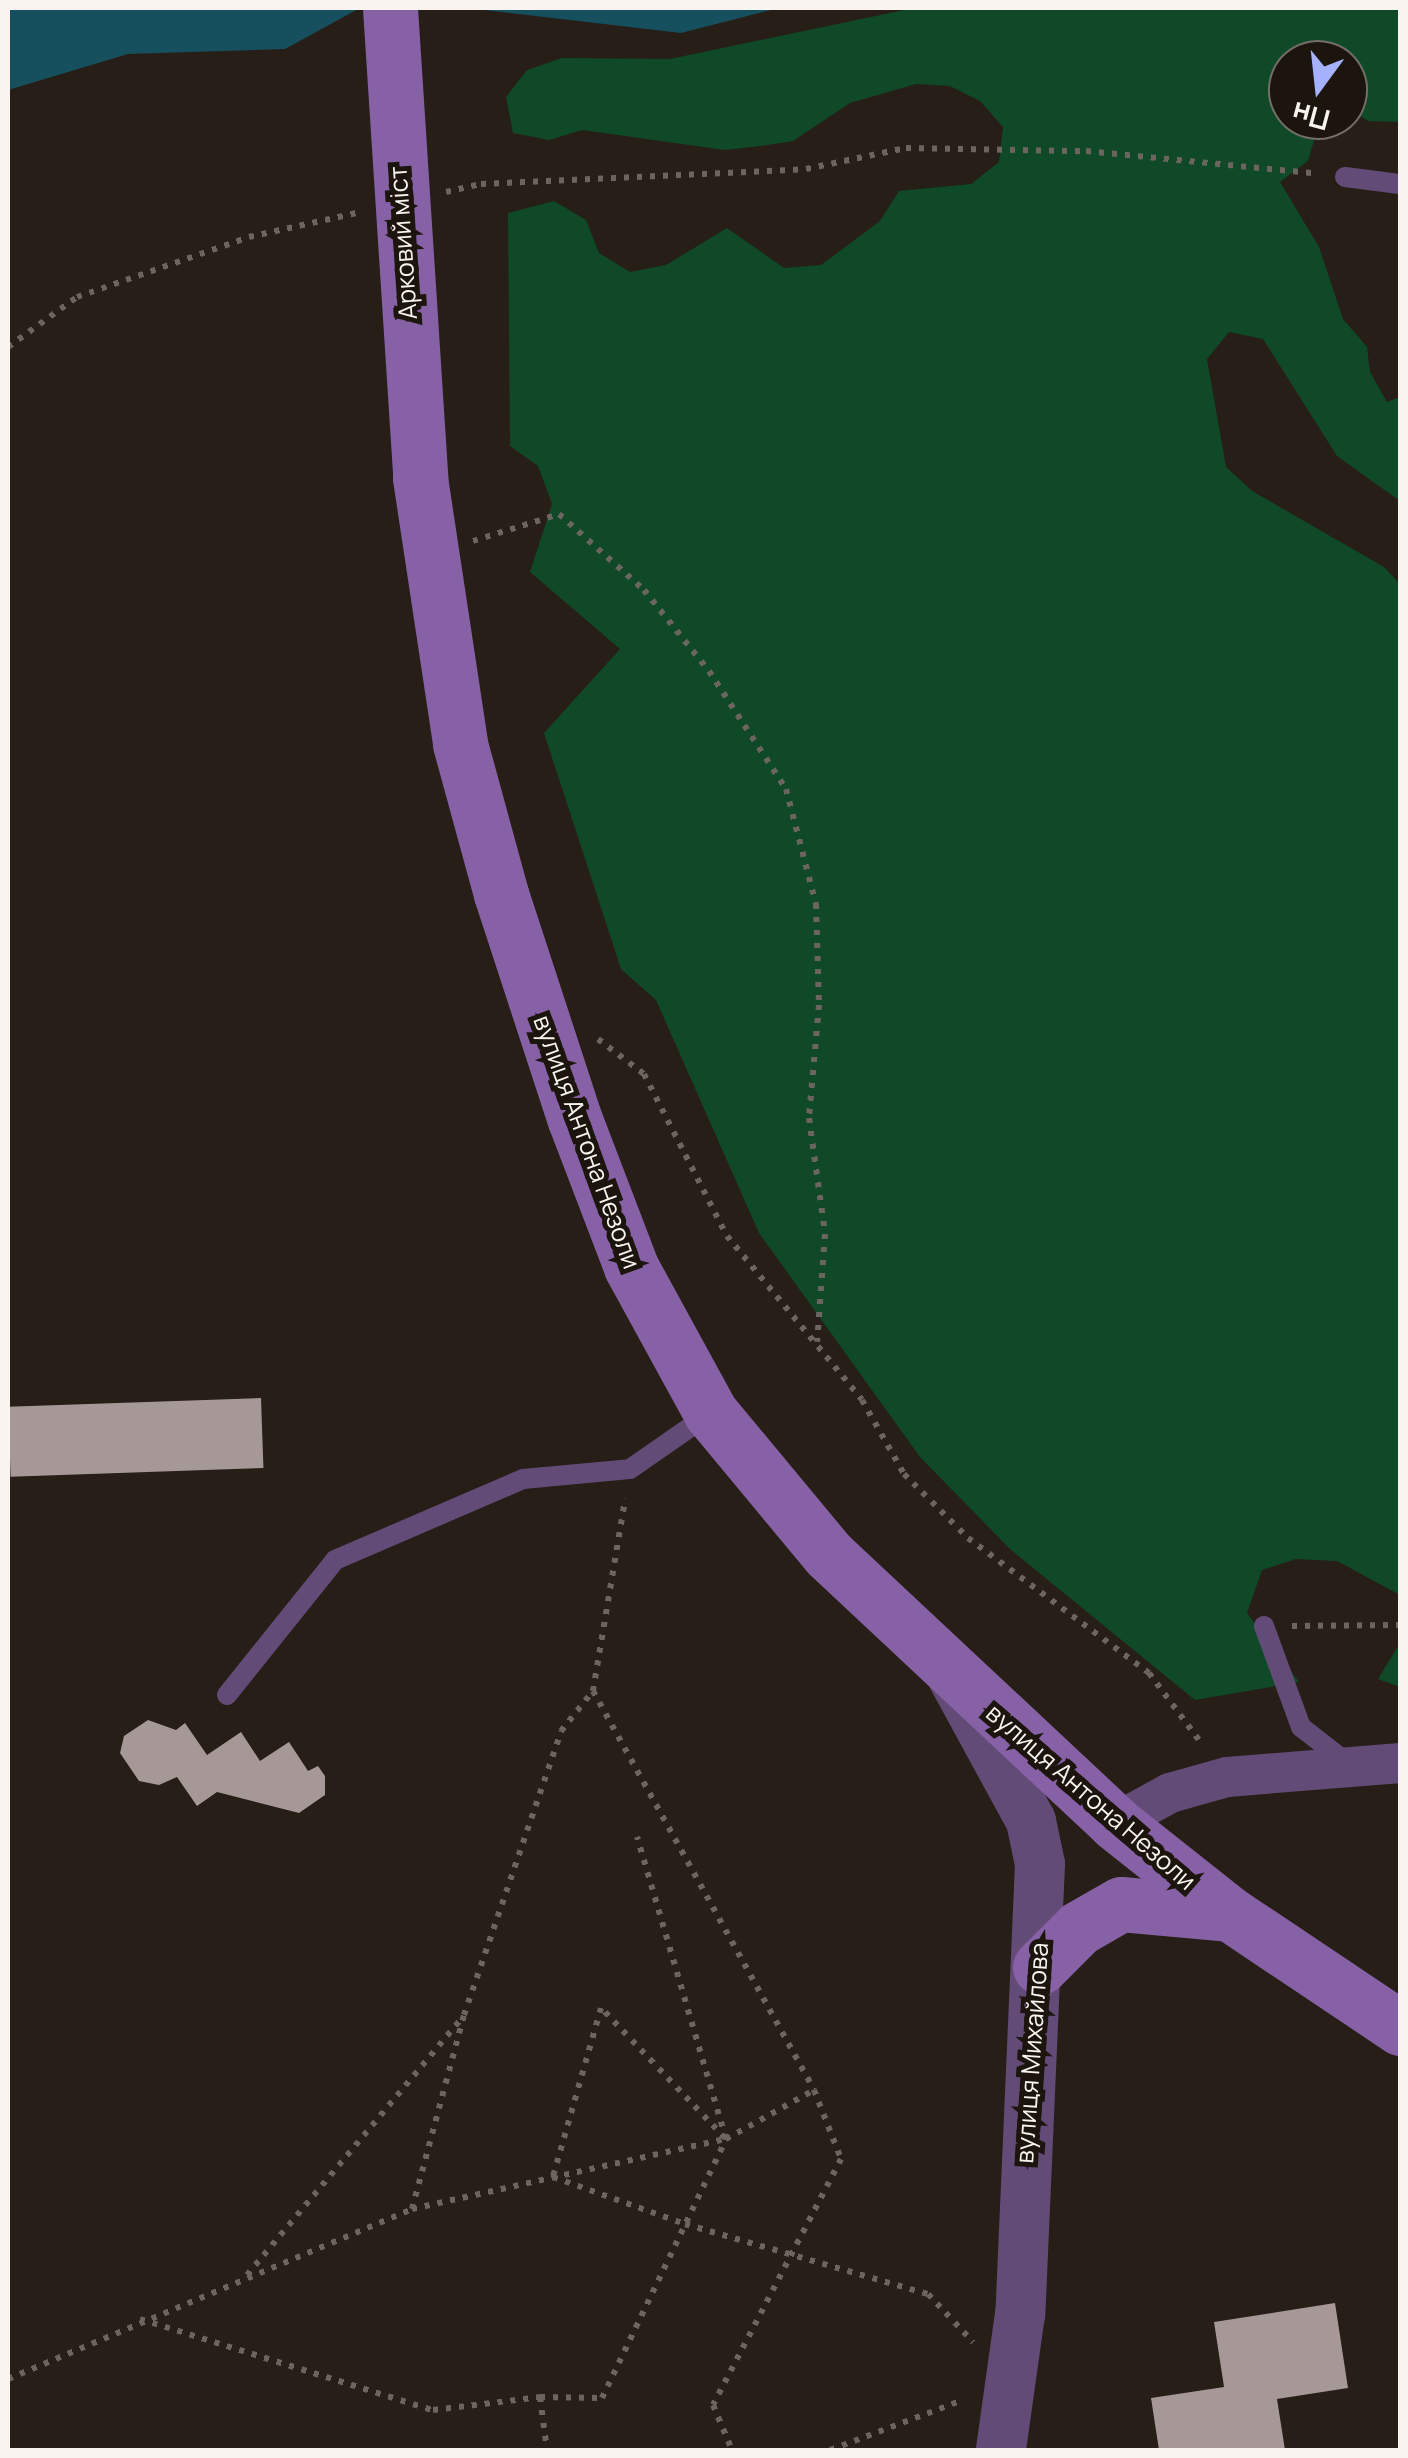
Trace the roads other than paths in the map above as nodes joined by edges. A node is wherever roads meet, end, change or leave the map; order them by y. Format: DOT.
graph roads {
  1 [pos="390,8"];
  2 [pos="1345,177"];
  3 [pos="1400,184"];
  4 [pos="420,478"];
  5 [pos="711,1412"];
  6 [pos="1264,1626"];
  7 [pos="951,1674"];
  8 [pos="226,1695"];
  9 [pos="1348,1763"];
  10 [pos="1400,1763"];
  11 [pos="1115,1823"];
  12 [pos="1230,1914"];
  13 [pos="1040,1967"];
  14 [pos="1400,2028"];
  15 [pos="1001,2450"];
  1 -- 4 [label="main road, Арковий міст, bridge"];
  2 -- 3 [label="lane"];
  4 -- 5 [label="main road, вулиця Антона Незоли"];
  5 -- 7 [label="main road, вулиця Антона Незоли"];
  5 -- 8 [label="lane"];
  6 -- 9 [label="lane"];
  7 -- 11 [label="main road, вулиця Антона Незоли"];
  7 -- 13 [label="street, вулиця Михайлова"];
  9 -- 10 [label="street"];
  9 -- 11 [label="street"];
  11 -- 12 [label="main road, вулиця Антона Незоли"];
  12 -- 13 [label="main road"];
  12 -- 14 [label="main road, вулиця Антона Незоли"];
  13 -- 15 [label="street, вулиця Михайлова"];
}
